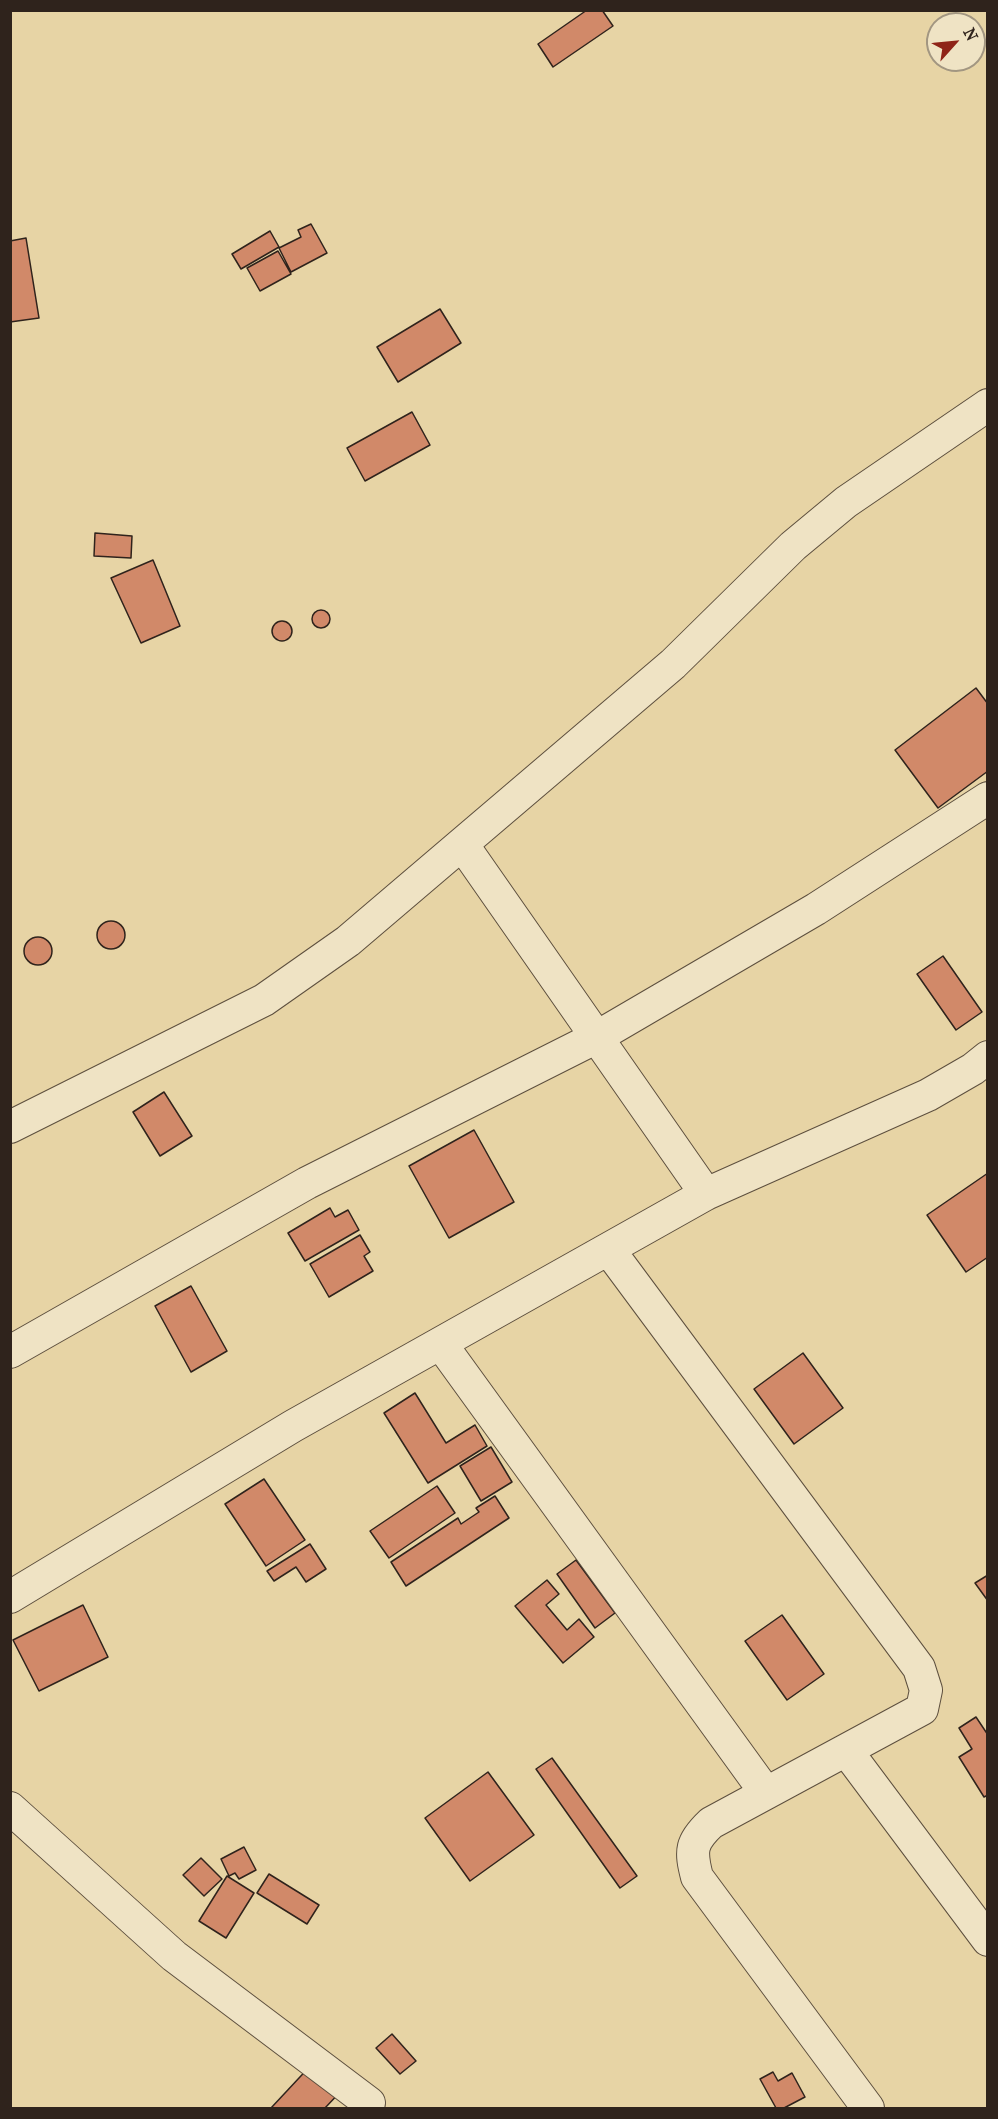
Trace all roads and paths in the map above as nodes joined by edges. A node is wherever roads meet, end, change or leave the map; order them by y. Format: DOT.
graph roads {
  1 [pos="987,405"];
  2 [pos="987,798"];
  3 [pos="462,844"];
  4 [pos="597,1037"];
  5 [pos="987,1057"];
  6 [pos="10,1127"];
  7 [pos="706,1194"];
  8 [pos="609,1250"];
  9 [pos="441,1344"];
  10 [pos="10,1352"];
  11 [pos="13,1590"];
  12 [pos="846,1750"];
  13 [pos="766,1793"];
  14 [pos="10,1808"];
  15 [pos="987,1940"];
  16 [pos="369,2103"];
  17 [pos="868,2109"];
  1 -- 3 [label="street"];
  2 -- 4 [label="street"];
  3 -- 4 [label="street"];
  3 -- 6 [label="street"];
  4 -- 7 [label="street"];
  4 -- 10 [label="street"];
  5 -- 7 [label="street"];
  7 -- 8 [label="street"];
  8 -- 9 [label="street"];
  8 -- 12 [label="street"];
  9 -- 11 [label="street"];
  9 -- 13 [label="street"];
  12 -- 13 [label="street"];
  12 -- 15 [label="street"];
  13 -- 17 [label="street"];
  14 -- 16 [label="street"];
}
